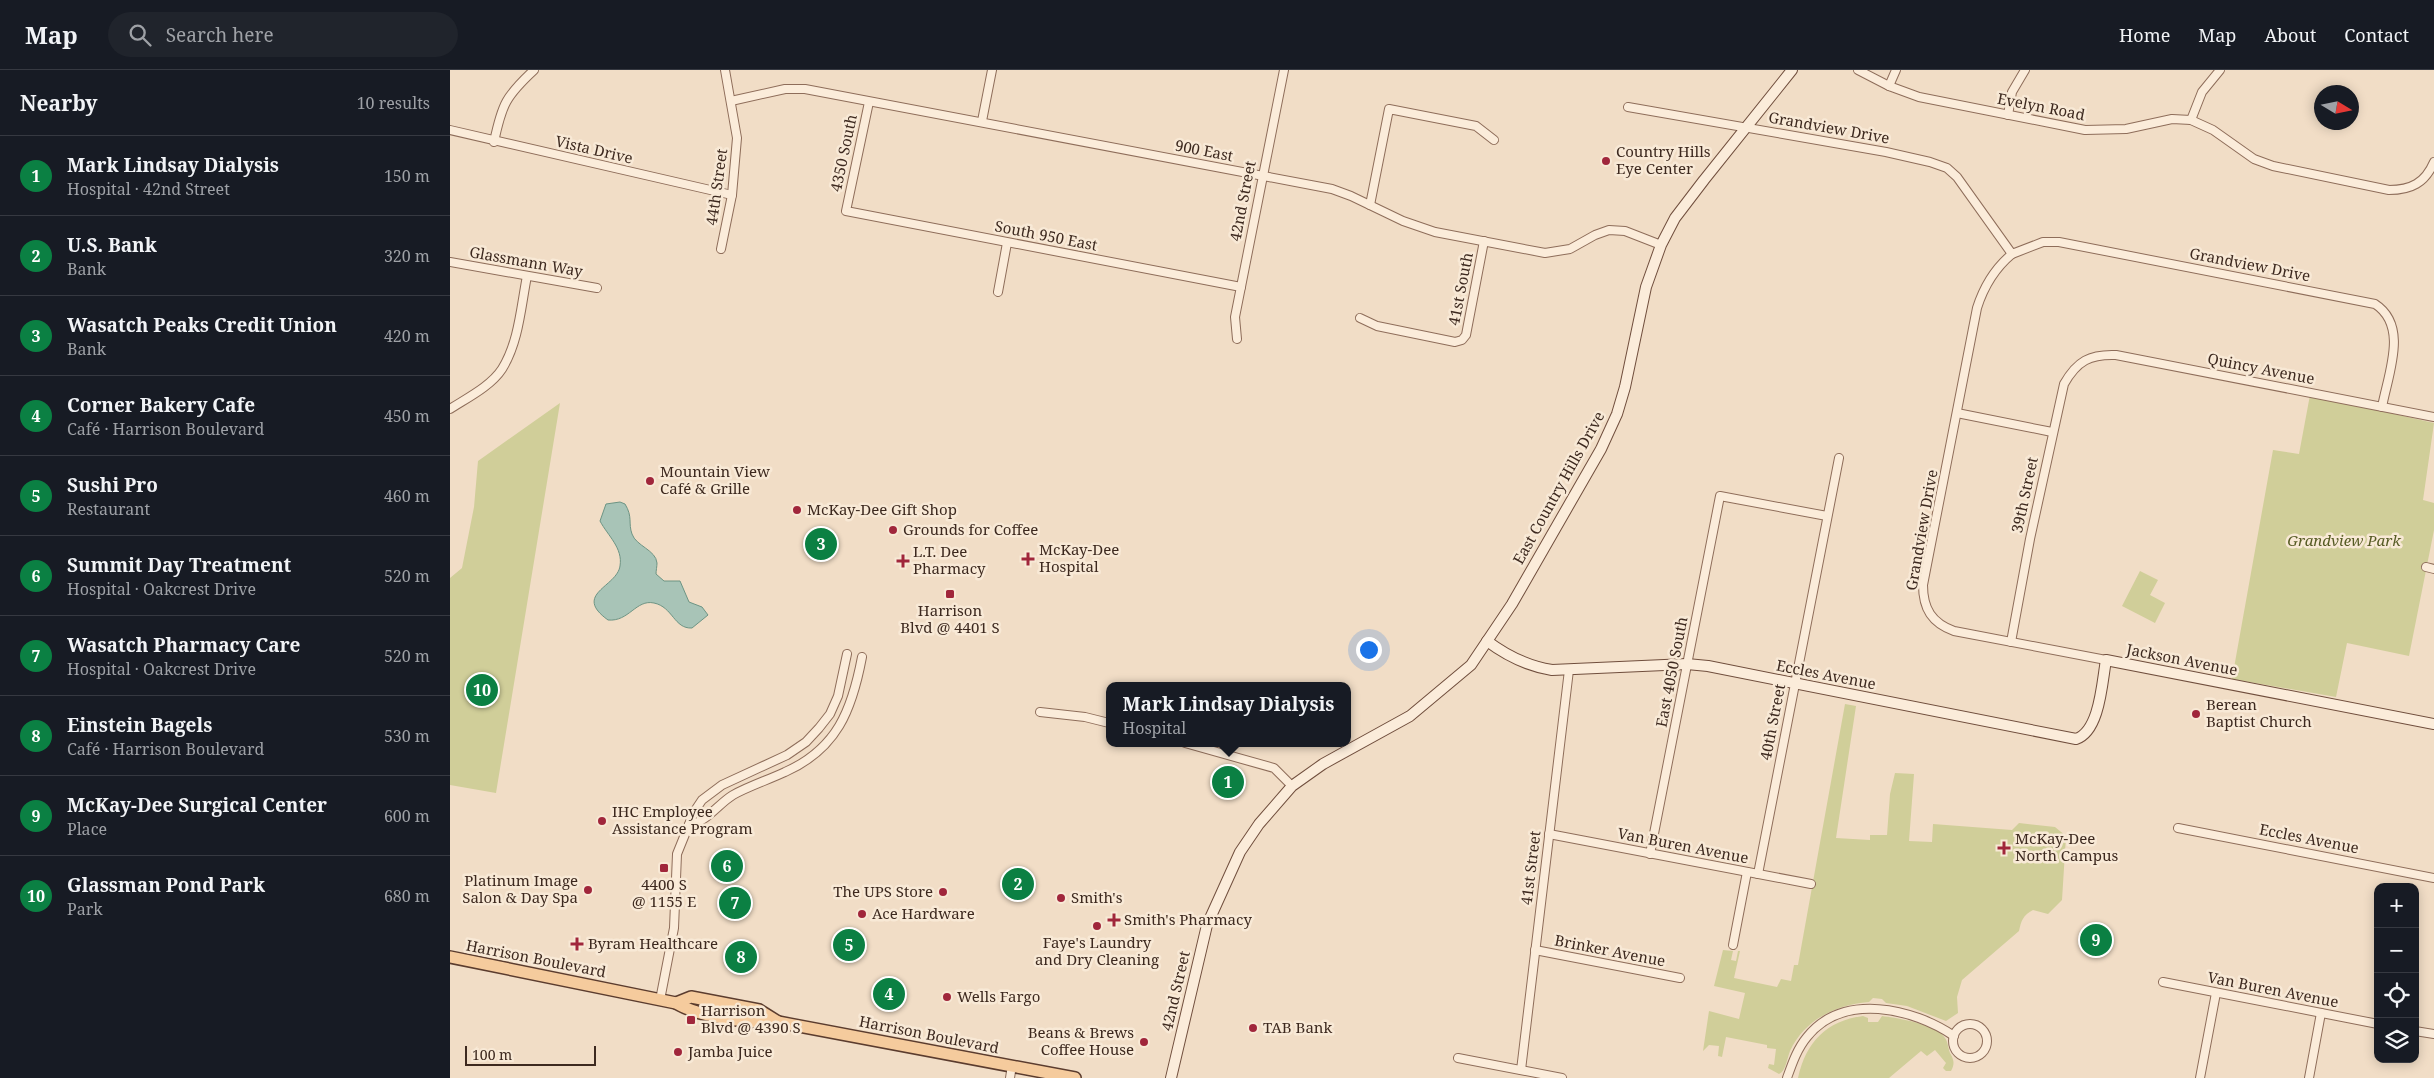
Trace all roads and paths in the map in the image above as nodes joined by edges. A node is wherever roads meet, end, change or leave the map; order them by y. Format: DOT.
graph roads {
  1 [pos="534,70"];
  2 [pos="725,70"];
  3 [pos="992,70"];
  4 [pos="1284,70"];
  5 [pos="1792,70"];
  6 [pos="1858,70"];
  7 [pos="1896,70"];
  8 [pos="2025,70"];
  9 [pos="2220,70"];
  10 [pos="1889,86"];
  11 [pos="731,101"];
  12 [pos="870,102"];
  13 [pos="1628,107"];
  14 [pos="2008,115"];
  15 [pos="2191,120"];
  16 [pos="982,121"];
  17 [pos="1747,128"];
  18 [pos="450,130"];
  19 [pos="1494,140"];
  20 [pos="494,142"];
  21 [pos="2434,162"];
  22 [pos="1263,177"];
  23 [pos="732,195"];
  24 [pos="1370,205"];
  25 [pos="846,211"];
  26 [pos="1484,241"];
  27 [pos="1007,243"];
  28 [pos="1661,245"];
  29 [pos="720,249"];
  30 [pos="2012,254"];
  31 [pos="450,262"];
  32 [pos="527,276"];
  33 [pos="1241,287"];
  34 [pos="597,288"];
  35 [pos="998,292"];
  36 [pos="1360,318"];
  37 [pos="1237,339"];
  38 [pos="2083,360"];
  39 [pos="2382,407"];
  40 [pos="450,409"];
  41 [pos="1957,413"];
  42 [pos="2434,417"];
  43 [pos="2052,432"];
  44 [pos="1838,458"];
  45 [pos="1827,516"];
  46 [pos="1929,614"];
  47 [pos="1487,641"];
  48 [pos="2011,642"];
  49 [pos="847,654"];
  50 [pos="862,657"];
  51 [pos="2106,660"];
  52 [pos="1687,664"];
  53 [pos="1569,670"];
  54 [pos="1795,684"];
  55 [pos="1040,712"];
  56 [pos="1106,722"];
  57 [pos="2434,724"];
  58 [pos="1199,747"];
  59 [pos="1292,786"];
  60 [pos="689,825"];
  61 [pos="2178,828"];
  62 [pos="1549,834"];
  63 [pos="1650,854"];
  64 [pos="1747,872"];
  65 [pos="1758,874"];
  66 [pos="2434,878"];
  67 [pos="1811,884"];
  68 [pos="1733,945"];
  69 [pos="1535,950"];
  70 [pos="450,957"];
  71 [pos="1680,978"];
  72 [pos="2163,982"];
  73 [pos="2216,993"];
  74 [pos="660,1000"];
  75 [pos="2321,1013"];
  76 [pos="2374,1023"];
  77 [pos="2419,1032"];
  78 [pos="2434,1034"];
  79 [pos="1954,1036"];
  80 [pos="1458,1058"];
  81 [pos="1012,1065"];
  82 [pos="1521,1070"];
  83 [pos="1010,1078"];
  84 [pos="1075,1078"];
  85 [pos="1171,1078"];
  86 [pos="1562,1078"];
  87 [pos="1787,1078"];
  88 [pos="2200,1078"];
  89 [pos="2309,1078"];
  1 -- 20 [label="street"];
  2 -- 11 [label="street, 44th Street"];
  3 -- 16 [label="street"];
  4 -- 22 [label="street, 42nd Street"];
  5 -- 17 [label="main road, East Country Hills Drive"];
  6 -- 10 [label="street, Evelyn Road"];
  7 -- 10 [label="street"];
  8 -- 14 [label="street"];
  9 -- 15 [label="street"];
  10 -- 14 [label="street, Evelyn Road"];
  11 -- 12 [label="street, 900 East"];
  11 -- 23 [label="street, 44th Street"];
  12 -- 16 [label="street, 900 East"];
  12 -- 25 [label="street, 4350 South"];
  13 -- 17 [label="street, Grandview Drive"];
  14 -- 15 [label="street, Evelyn Road"];
  15 -- 21 [label="street, Evelyn Road"];
  16 -- 22 [label="street, 900 East"];
  17 -- 28 [label="main road, East Country Hills Drive"];
  17 -- 30 [label="street, Grandview Drive"];
  18 -- 20 [label="street, Vista Drive"];
  19 -- 24 [label="street"];
  20 -- 23 [label="street, Vista Drive"];
  22 -- 24 [label="street, 900 East"];
  22 -- 33 [label="street, 42nd Street"];
  23 -- 29 [label="street, 44th Street"];
  24 -- 26 [label="street, 900 East"];
  25 -- 27 [label="street, South 950 East"];
  26 -- 28 [label="street, 900 East"];
  26 -- 36 [label="street, 41st South"];
  27 -- 33 [label="street, South 950 East"];
  27 -- 35 [label="street"];
  28 -- 47 [label="main road, East Country Hills Drive"];
  30 -- 39 [label="street, Grandview Drive"];
  30 -- 41 [label="street, Grandview Drive"];
  31 -- 32 [label="street, Glassmann Way"];
  32 -- 34 [label="street, Glassmann Way"];
  32 -- 40 [label="street"];
  33 -- 37 [label="street, 42nd Street"];
  38 -- 39 [label="street, Quincy Avenue"];
  38 -- 43 [label="street, 39th Street"];
  39 -- 42 [label="street, Quincy Avenue"];
  41 -- 43 [label="street"];
  41 -- 46 [label="street, Grandview Drive"];
  43 -- 48 [label="street, 39th Street"];
  44 -- 45 [label="street, 40th Street"];
  45 -- 52 [label="street, East 4050 South"];
  45 -- 54 [label="street, 40th Street"];
  46 -- 48 [label="street, Jackson Avenue"];
  47 -- 53 [label="main road, Eccles Avenue"];
  47 -- 59 [label="main road, East Country Hills Drive"];
  48 -- 51 [label="street, Jackson Avenue"];
  49 -- 60 [label="street"];
  50 -- 60 [label="street"];
  51 -- 54 [label="main road, Eccles Avenue"];
  51 -- 57 [label="main road, Jackson Avenue"];
  52 -- 53 [label="main road, Eccles Avenue"];
  52 -- 54 [label="main road, Eccles Avenue"];
  52 -- 63 [label="street, East 4050 South"];
  53 -- 62 [label="street, 41st Street"];
  54 -- 65 [label="street, 40th Street"];
  55 -- 56 [label="street"];
  58 -- 59 [label="street"];
  59 -- 85 [label="main road, 42nd Street"];
  60 -- 74 [label="street"];
  61 -- 66 [label="street, Eccles Avenue"];
  62 -- 63 [label="street, Van Buren Avenue"];
  62 -- 69 [label="street, 41st Street"];
  63 -- 64 [label="street, Van Buren Avenue"];
  64 -- 65 [label="street, Van Buren Avenue"];
  64 -- 68 [label="street"];
  65 -- 67 [label="street, Van Buren Avenue"];
  69 -- 71 [label="street, Brinker Avenue"];
  69 -- 82 [label="street, 41st Street"];
  70 -- 74 [label="main road, Harrison Boulevard"];
  72 -- 73 [label="street, Van Buren Avenue"];
  73 -- 75 [label="street, Van Buren Avenue"];
  73 -- 88 [label="street"];
  74 -- 81 [label="main road, Harrison Boulevard"];
  75 -- 76 [label="street, Van Buren Avenue"];
  75 -- 89 [label="street"];
  77 -- 78 [label="street"];
  79 -- 79 [label="street"];
  79 -- 87 [label="street"];
  80 -- 82 [label="street"];
  81 -- 83 [label="street"];
  81 -- 84 [label="main road, Harrison Boulevard"];
  82 -- 86 [label="street"];
}
